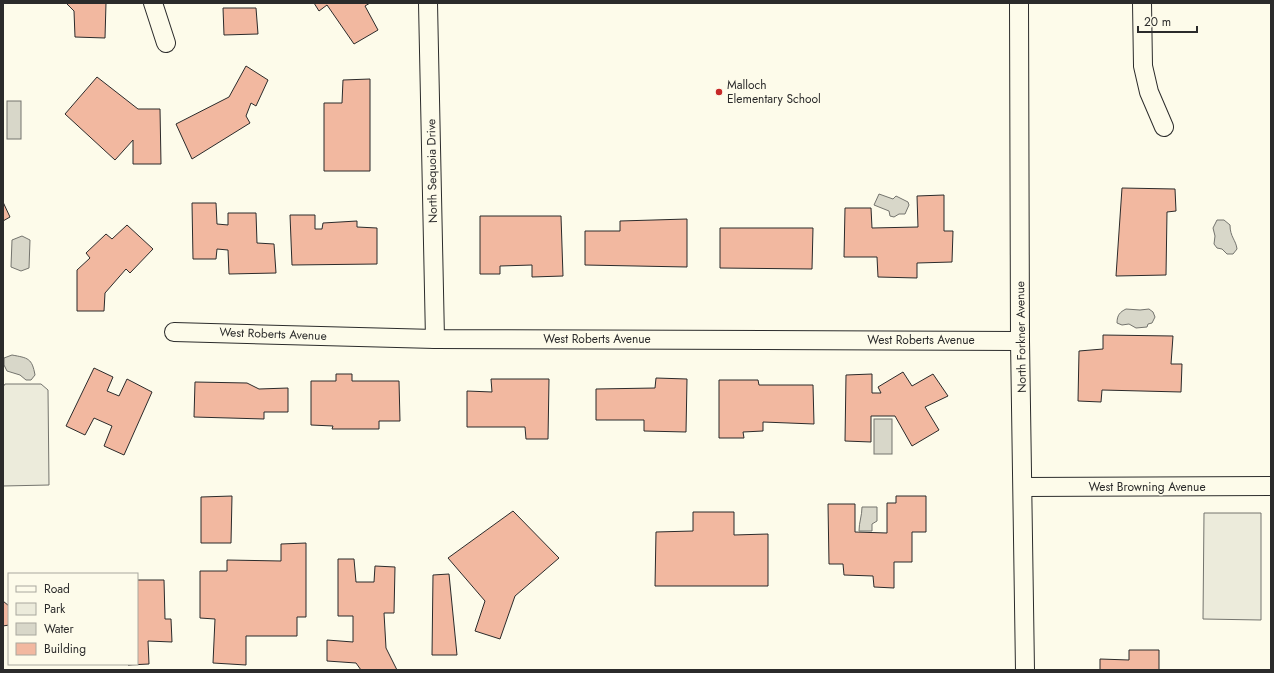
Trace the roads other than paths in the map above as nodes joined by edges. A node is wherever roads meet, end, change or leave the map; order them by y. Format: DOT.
graph roads {
  1 [pos="153,3"];
  2 [pos="428,3"];
  3 [pos="1019,3"];
  4 [pos="1142,3"];
  5 [pos="166,43"];
  6 [pos="1164,127"];
  7 [pos="174,332"];
  8 [pos="435,339"];
  9 [pos="1020,341"];
  10 [pos="1271,486"];
  11 [pos="1023,487"];
  12 [pos="1025,670"];
  1 -- 5 [label="street"];
  2 -- 8 [label="street, North Sequoia Drive"];
  3 -- 9 [label="street, North Forkner Avenue"];
  4 -- 6 [label="street"];
  7 -- 8 [label="street, West Roberts Avenue"];
  8 -- 9 [label="street, West Roberts Avenue"];
  9 -- 11 [label="street, North Forkner Avenue"];
  10 -- 11 [label="street, West Browning Avenue"];
  11 -- 12 [label="street, North Forkner Avenue"];
}
